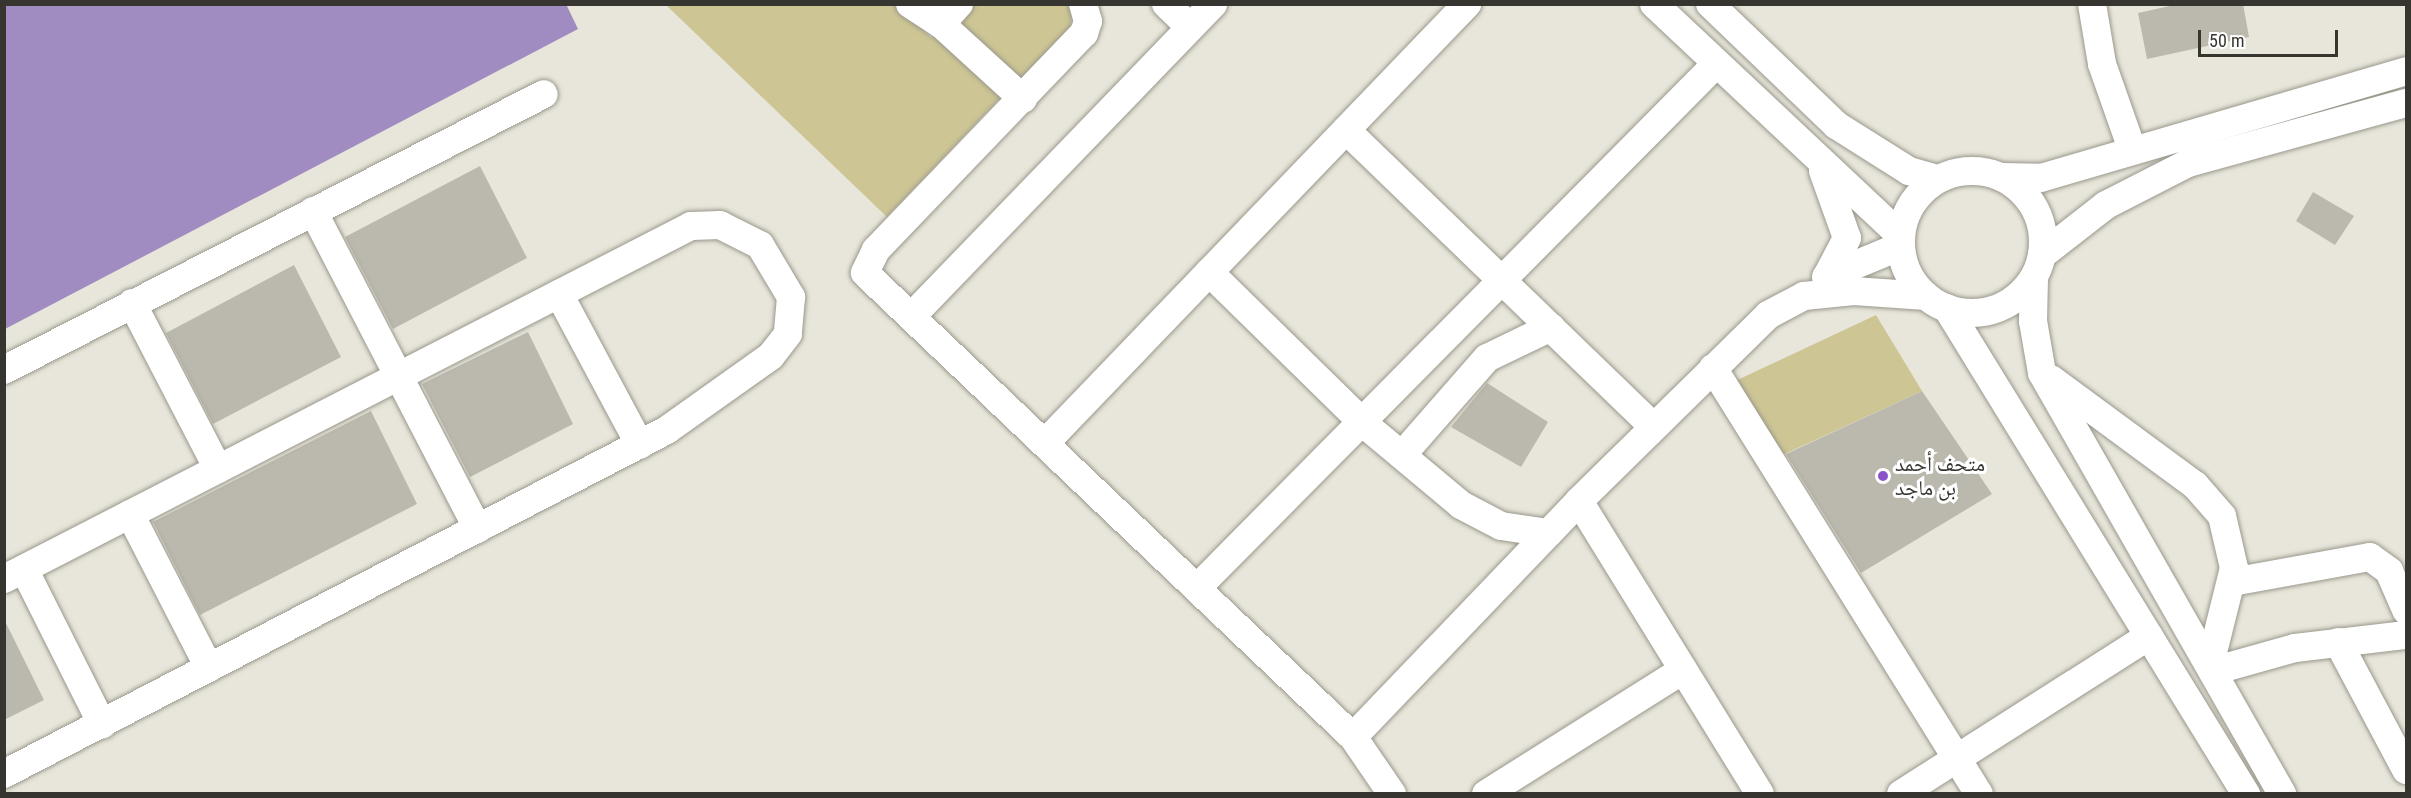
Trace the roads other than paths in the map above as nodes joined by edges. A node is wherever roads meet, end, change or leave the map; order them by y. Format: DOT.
graph roads {
  1 [pos="910,4"];
  2 [pos="1083,4"];
  3 [pos="1166,4"];
  4 [pos="1213,4"];
  5 [pos="1467,4"];
  6 [pos="1654,4"];
  7 [pos="1710,4"];
  8 [pos="2092,4"];
  9 [pos="950,14"];
  10 [pos="1190,27"];
  11 [pos="1716,64"];
  12 [pos="2406,71"];
  13 [pos="544,94"];
  14 [pos="1023,99"];
  15 [pos="2400,104"];
  16 [pos="1346,130"];
  17 [pos="2132,149"];
  18 [pos="1819,161"];
  19 [pos="2002,177"];
  20 [pos="1937,179"];
  21 [pos="313,211"];
  22 [pos="1901,241"];
  23 [pos="2038,267"];
  24 [pos="1209,272"];
  25 [pos="1828,274"];
  26 [pos="1501,279"];
  27 [pos="559,294"];
  28 [pos="1804,296"];
  29 [pos="1936,302"];
  30 [pos="132,303"];
  31 [pos="911,317"];
  32 [pos="1551,327"];
  33 [pos="1713,368"];
  34 [pos="4,370"];
  35 [pos="2042,373"];
  36 [pos="399,376"];
  37 [pos="1407,377"];
  38 [pos="1444,404"];
  39 [pos="1363,423"];
  40 [pos="1652,426"];
  41 [pos="1046,442"];
  42 [pos="640,445"];
  43 [pos="1402,455"];
  44 [pos="218,469"];
  45 [pos="1579,501"];
  46 [pos="130,514"];
  47 [pos="478,529"];
  48 [pos="1548,533"];
  49 [pos="14,574"];
  50 [pos="2232,582"];
  51 [pos="1197,588"];
  52 [pos="2406,610"];
  53 [pos="2406,635"];
  54 [pos="2149,636"];
  55 [pos="2338,642"];
  56 [pos="209,668"];
  57 [pos="2212,668"];
  58 [pos="1683,670"];
  59 [pos="102,724"];
  60 [pos="1353,737"];
  61 [pos="1957,757"];
  62 [pos="2406,770"];
  63 [pos="4,774"];
  64 [pos="1392,794"];
  65 [pos="1486,794"];
  66 [pos="1760,794"];
  67 [pos="1901,794"];
  68 [pos="1979,794"];
  69 [pos="2246,794"];
  70 [pos="2282,794"];
  1 -- 9 [label="street"];
  2 -- 14 [label="street"];
  3 -- 10 [label="street"];
  4 -- 10 [label="street"];
  5 -- 16 [label="street"];
  6 -- 11 [label="street"];
  7 -- 20 [label="street"];
  8 -- 17 [label="street"];
  9 -- 14 [label="street"];
  10 -- 31 [label="street"];
  11 -- 18 [label="street"];
  11 -- 26 [label="street"];
  12 -- 17 [label="street"];
  13 -- 21 [label="street"];
  14 -- 31 [label="street"];
  15 -- 23 [label="street"];
  16 -- 24 [label="street"];
  16 -- 26 [label="street"];
  17 -- 19 [label="street"];
  18 -- 22 [label="street"];
  18 -- 25 [label="street"];
  19 -- 20 [label="street"];
  19 -- 23 [label="street"];
  20 -- 22 [label="street"];
  21 -- 30 [label="street"];
  21 -- 36 [label="street"];
  22 -- 25 [label="street"];
  22 -- 29 [label="street"];
  23 -- 29 [label="street"];
  23 -- 35 [label="street"];
  24 -- 39 [label="street"];
  24 -- 41 [label="street"];
  25 -- 28 [label="street"];
  26 -- 32 [label="street"];
  26 -- 37 [label="street"];
  27 -- 36 [label="street"];
  27 -- 42 [label="street"];
  27 -- 42 [label="street"];
  28 -- 29 [label="street"];
  28 -- 33 [label="street"];
  29 -- 54 [label="street"];
  30 -- 34 [label="street"];
  30 -- 44 [label="street"];
  31 -- 41 [label="street"];
  32 -- 38 [label="street"];
  32 -- 40 [label="street"];
  33 -- 40 [label="street"];
  33 -- 61 [label="street"];
  35 -- 50 [label="street"];
  35 -- 57 [label="street"];
  36 -- 44 [label="street"];
  36 -- 47 [label="street"];
  37 -- 38 [label="street"];
  37 -- 39 [label="street"];
  38 -- 43 [label="street"];
  39 -- 43 [label="street"];
  39 -- 51 [label="street"];
  40 -- 45 [label="street"];
  41 -- 51 [label="street"];
  42 -- 47 [label="street"];
  43 -- 48 [label="street"];
  44 -- 46 [label="street"];
  45 -- 48 [label="street"];
  45 -- 58 [label="street"];
  46 -- 49 [label="street"];
  46 -- 56 [label="street"];
  47 -- 56 [label="street"];
  48 -- 60 [label="street"];
  49 -- 59 [label="street"];
  50 -- 52 [label="street"];
  50 -- 57 [label="street"];
  51 -- 60 [label="street"];
  53 -- 55 [label="street"];
  54 -- 61 [label="street"];
  54 -- 69 [label="street"];
  55 -- 57 [label="street"];
  55 -- 62 [label="street"];
  56 -- 59 [label="street"];
  57 -- 70 [label="street"];
  58 -- 65 [label="street"];
  58 -- 66 [label="street"];
  59 -- 63 [label="street"];
  60 -- 64 [label="street"];
  61 -- 67 [label="street"];
  61 -- 68 [label="street"];
}
